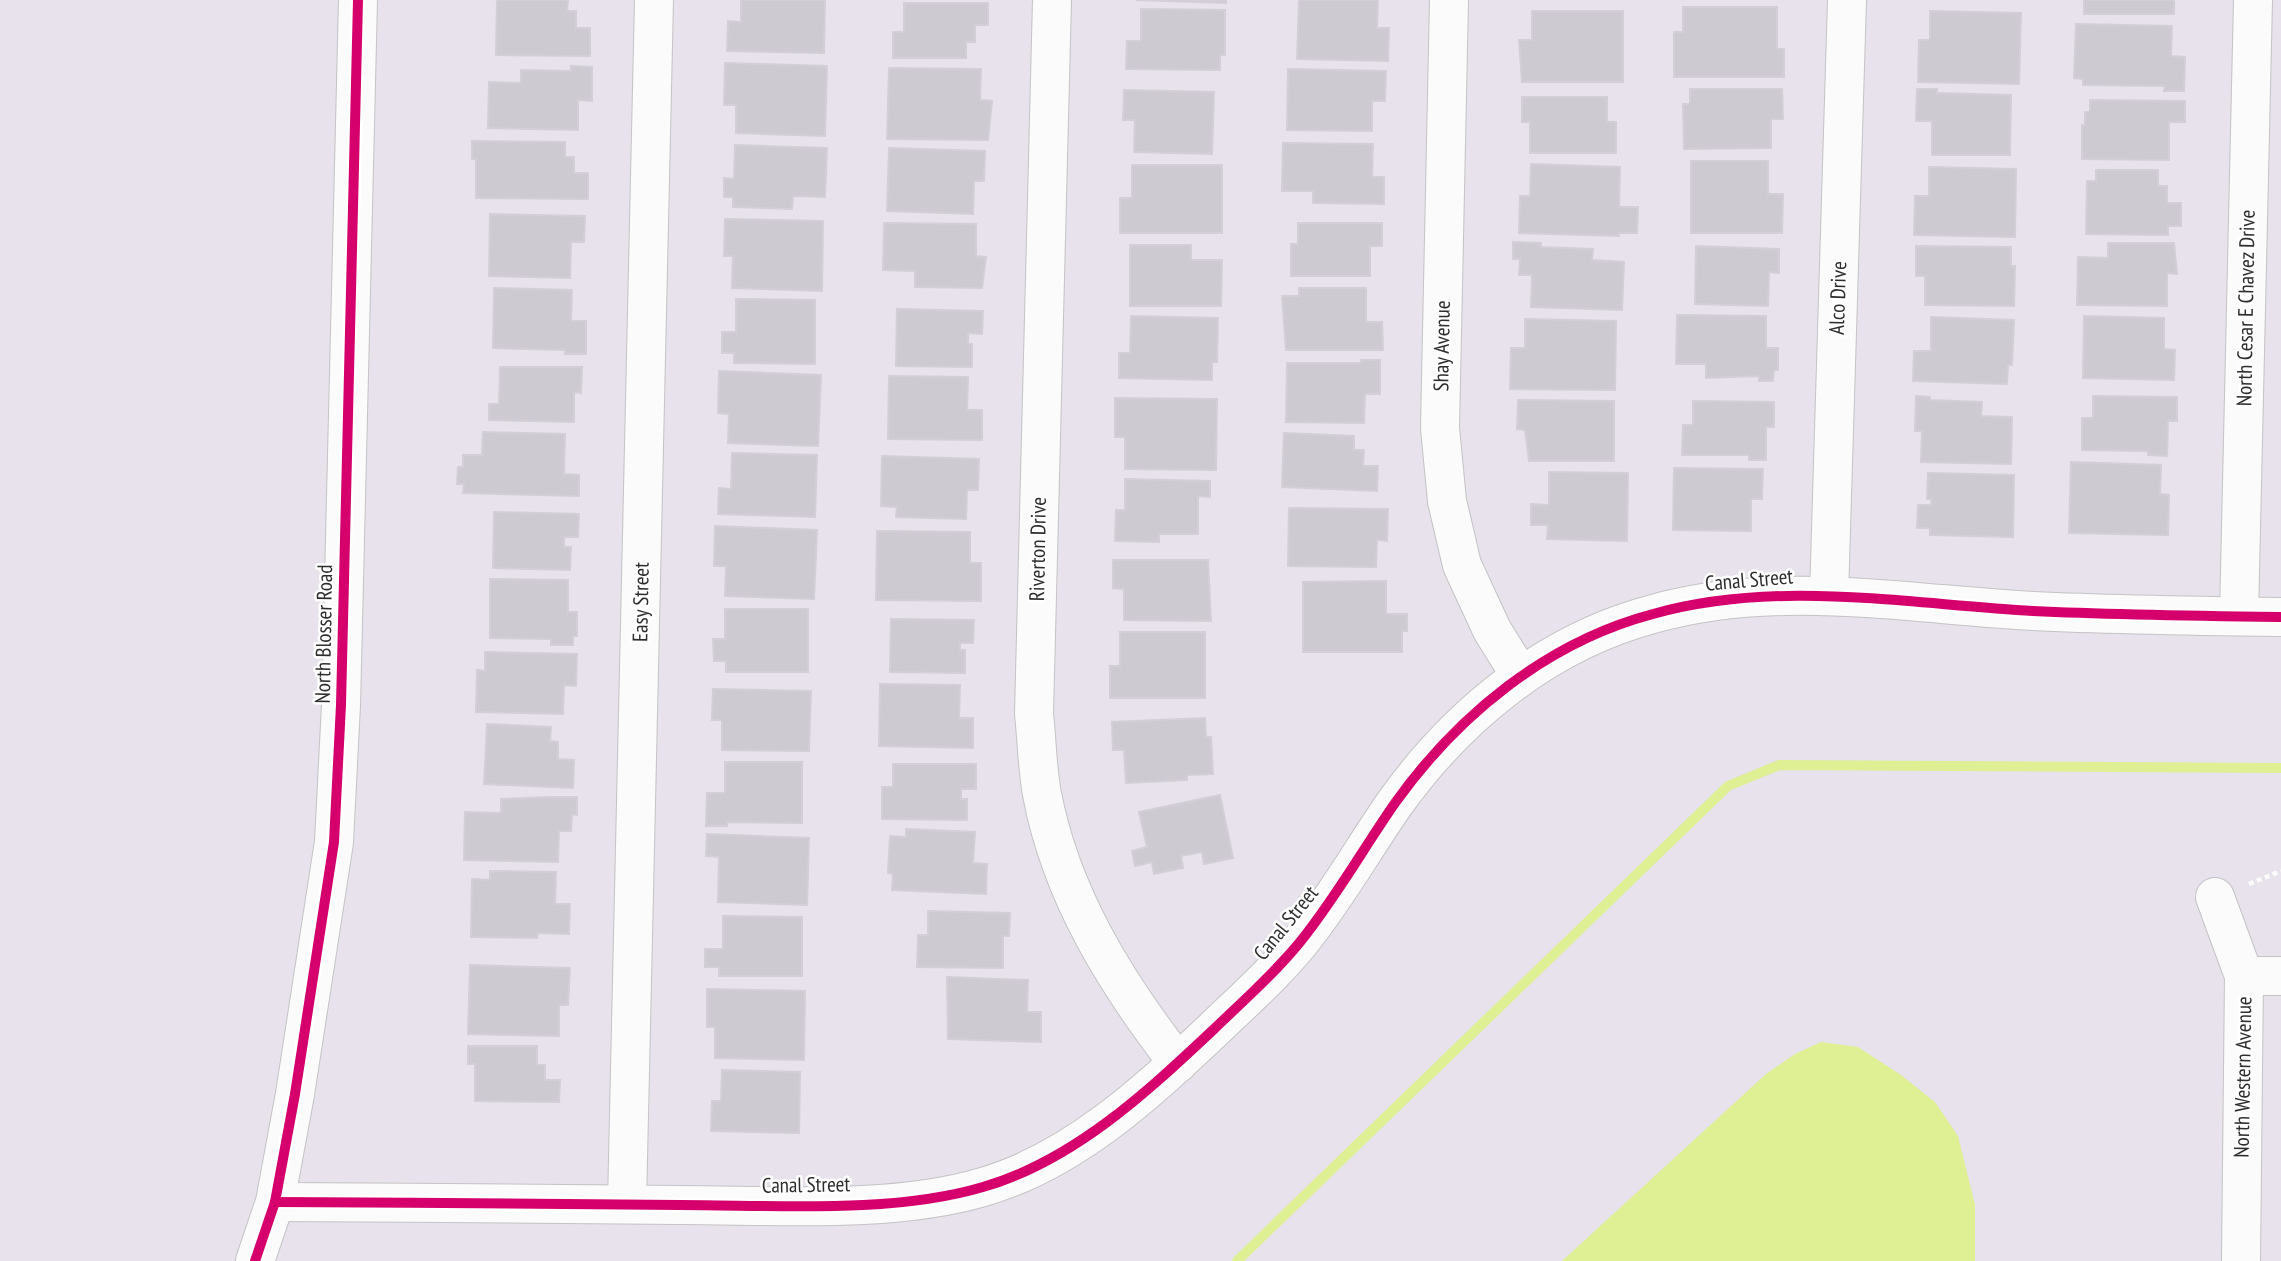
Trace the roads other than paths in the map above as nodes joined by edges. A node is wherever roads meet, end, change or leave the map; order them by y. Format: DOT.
graph roads {
  1 [pos="358,0"];
  2 [pos="654,0"];
  3 [pos="1052,0"];
  4 [pos="1449,0"];
  5 [pos="1847,0"];
  6 [pos="2253,0"];
  7 [pos="1829,596"];
  8 [pos="2239,616"];
  9 [pos="2281,617"];
  10 [pos="1520,675"];
  11 [pos="2215,897"];
  12 [pos="2262,976"];
  13 [pos="1178,1063"];
  14 [pos="275,1202"];
  15 [pos="627,1204"];
  16 [pos="255,1261"];
  17 [pos="2241,1261"];
  1 -- 14 [label="street, North Blosser Road"];
  2 -- 15 [label="street, Easy Street"];
  3 -- 13 [label="street, Riverton Drive"];
  4 -- 10 [label="street, Shay Avenue"];
  5 -- 7 [label="street, Alco Drive"];
  6 -- 8 [label="street, North Cesar E Chavez Drive"];
  7 -- 8 [label="street, Canal Street"];
  7 -- 10 [label="street, Canal Street"];
  8 -- 9 [label="street, Canal Street"];
  10 -- 13 [label="street, Canal Street"];
  11 -- 12 [label="street, North Western Avenue"];
  12 -- 17 [label="street, North Western Avenue"];
  13 -- 15 [label="street, Canal Street"];
  14 -- 15 [label="street, Canal Street"];
  14 -- 16 [label="street, North Blosser Road"];
}
